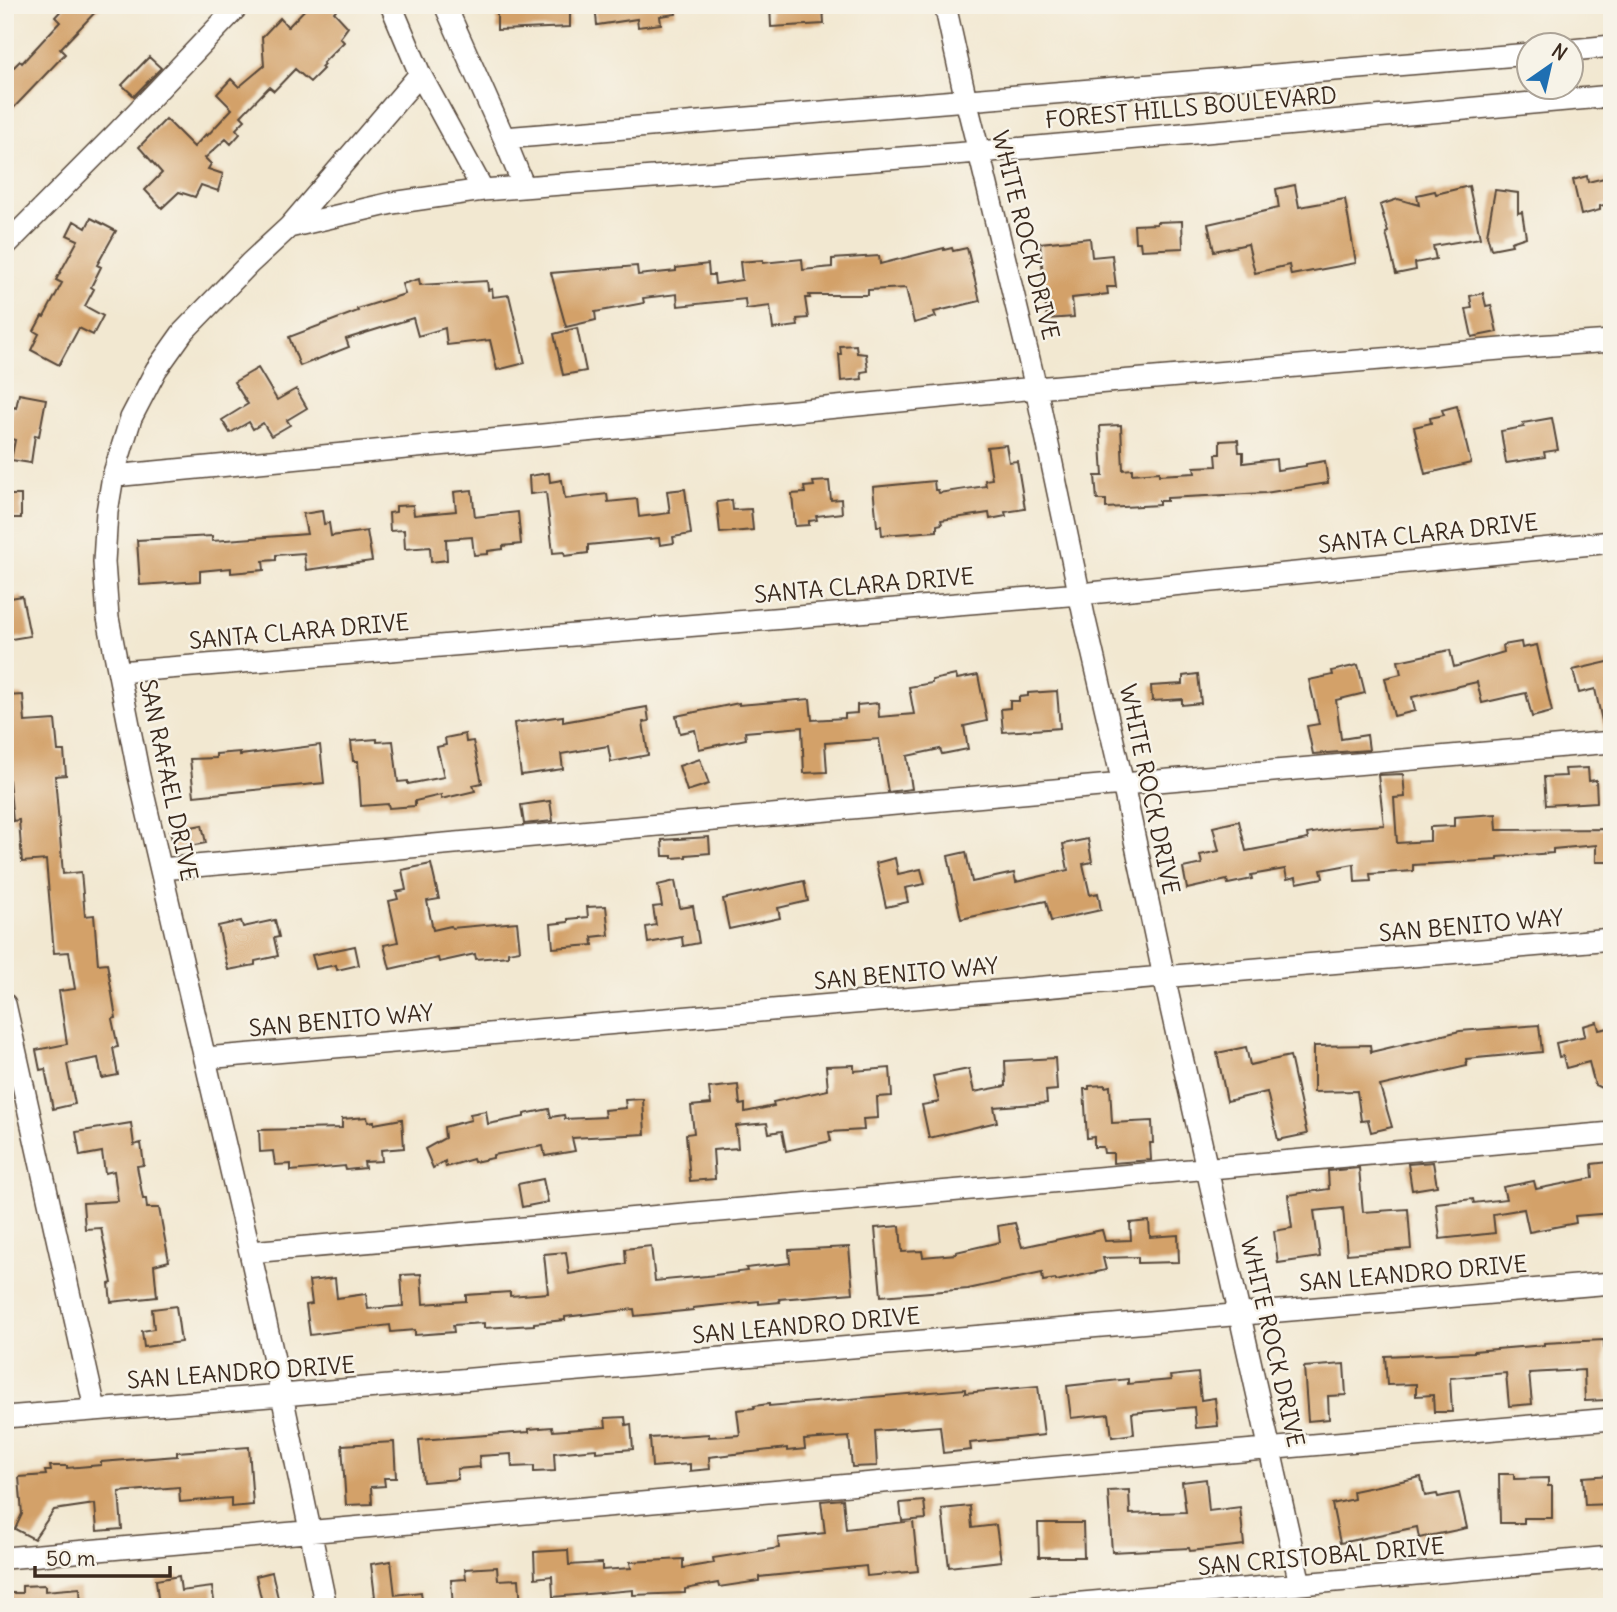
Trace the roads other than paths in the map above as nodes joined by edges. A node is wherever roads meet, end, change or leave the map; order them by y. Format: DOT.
graph roads {
  1 [pos="239,5"];
  2 [pos="391,5"];
  3 [pos="445,5"];
  4 [pos="945,5"];
  5 [pos="1612,46"];
  6 [pos="1586,49"];
  7 [pos="1516,55"];
  8 [pos="420,74"];
  9 [pos="1612,96"];
  10 [pos="965,100"];
  11 [pos="504,138"];
  12 [pos="979,152"];
  13 [pos="524,187"];
  14 [pos="483,190"];
  15 [pos="289,227"];
  16 [pos="5,246"];
  17 [pos="1612,341"];
  18 [pos="1036,388"];
  19 [pos="113,476"];
  20 [pos="1612,542"];
  21 [pos="1080,594"];
  22 [pos="119,672"];
  23 [pos="1612,742"];
  24 [pos="1123,783"];
  25 [pos="161,869"];
  26 [pos="1612,939"];
  27 [pos="1164,977"];
  28 [pos="5,1004"];
  29 [pos="205,1058"];
  30 [pos="1612,1133"];
  31 [pos="1207,1170"];
  32 [pos="250,1252"];
  33 [pos="1612,1283"];
  34 [pos="1238,1314"];
  35 [pos="282,1395"];
  36 [pos="95,1409"];
  37 [pos="5,1417"];
  38 [pos="1612,1419"];
  39 [pos="1271,1449"];
  40 [pos="310,1531"];
  41 [pos="5,1558"];
  42 [pos="1612,1558"];
  43 [pos="1300,1584"];
  44 [pos="326,1607"];
  45 [pos="1035,1607"];
  1 -- 16 [label="street"];
  2 -- 8 [label="street"];
  3 -- 11 [label="street"];
  4 -- 10 [label="street, WHITE ROCK DRIVE"];
  5 -- 6 [label="street"];
  7 -- 10 [label="street, FOREST HILLS BOULEVARD"];
  8 -- 14 [label="street"];
  8 -- 15 [label="street, SAN RAFAEL DRIVE"];
  9 -- 12 [label="street, FOREST HILLS BOULEVARD"];
  10 -- 11 [label="street, FOREST HILLS BOULEVARD"];
  10 -- 12 [label="street, WHITE ROCK DRIVE"];
  11 -- 13 [label="street"];
  12 -- 13 [label="street, FOREST HILLS BOULEVARD"];
  12 -- 18 [label="street, WHITE ROCK DRIVE"];
  13 -- 14 [label="street, SAN RAFAEL DRIVE"];
  14 -- 15 [label="street, SAN RAFAEL DRIVE"];
  15 -- 19 [label="street, SAN RAFAEL DRIVE"];
  17 -- 18 [label="street"];
  18 -- 19 [label="street"];
  18 -- 21 [label="street, WHITE ROCK DRIVE"];
  19 -- 22 [label="street, SAN RAFAEL DRIVE"];
  20 -- 21 [label="street, SANTA CLARA DRIVE"];
  21 -- 22 [label="street, SANTA CLARA DRIVE"];
  21 -- 24 [label="street, WHITE ROCK DRIVE"];
  22 -- 25 [label="street, SAN RAFAEL DRIVE"];
  23 -- 24 [label="street"];
  24 -- 25 [label="street"];
  24 -- 27 [label="street, WHITE ROCK DRIVE"];
  25 -- 29 [label="street, SAN RAFAEL DRIVE"];
  26 -- 27 [label="street, SAN BENITO WAY"];
  27 -- 29 [label="street, SAN BENITO WAY"];
  27 -- 31 [label="street, WHITE ROCK DRIVE"];
  28 -- 36 [label="street"];
  29 -- 32 [label="street, SAN RAFAEL DRIVE"];
  30 -- 31 [label="street"];
  31 -- 32 [label="street"];
  31 -- 34 [label="street, WHITE ROCK DRIVE"];
  32 -- 35 [label="street, SAN RAFAEL DRIVE"];
  33 -- 34 [label="street, SAN LEANDRO DRIVE"];
  34 -- 35 [label="street, SAN LEANDRO DRIVE"];
  34 -- 39 [label="street, WHITE ROCK DRIVE"];
  35 -- 36 [label="street, SAN LEANDRO DRIVE"];
  35 -- 40 [label="street, SAN RAFAEL DRIVE"];
  36 -- 37 [label="street, SAN LEANDRO DRIVE"];
  38 -- 39 [label="street"];
  39 -- 40 [label="street"];
  39 -- 43 [label="street, WHITE ROCK DRIVE"];
  40 -- 41 [label="street"];
  40 -- 44 [label="street, SAN RAFAEL DRIVE"];
  42 -- 43 [label="street, SAN CRISTOBAL DRIVE"];
  43 -- 45 [label="street, SAN CRISTOBAL DRIVE"];
}
